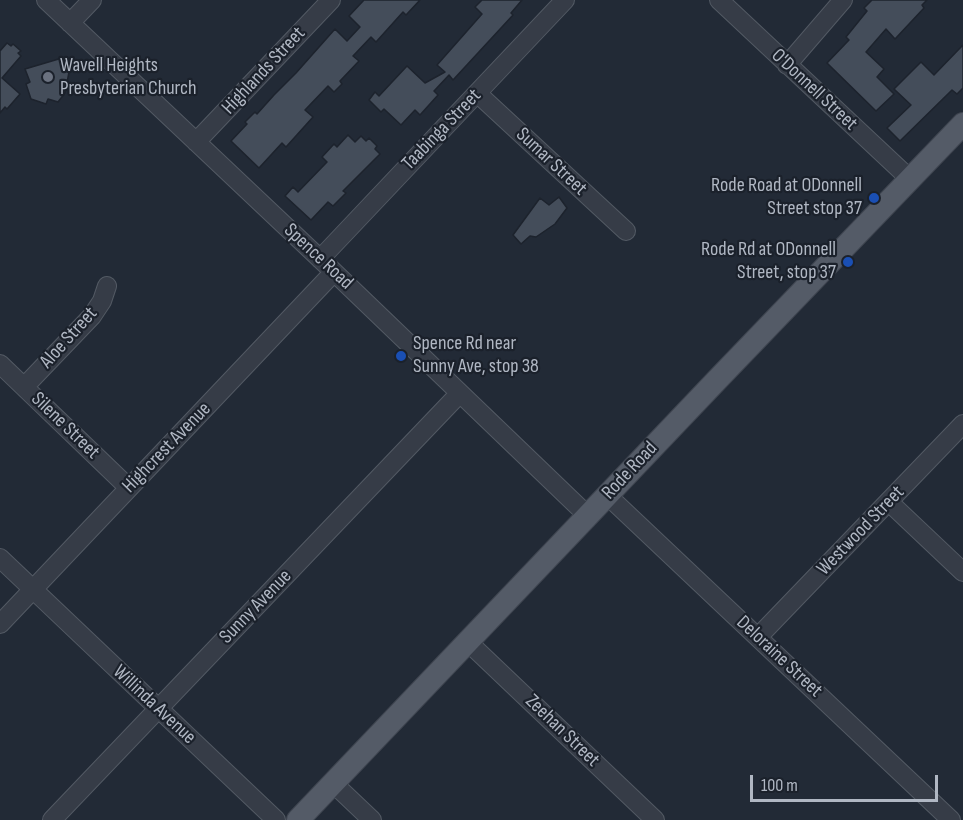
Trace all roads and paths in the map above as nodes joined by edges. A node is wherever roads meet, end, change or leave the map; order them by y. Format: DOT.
graph roads {
  1 [pos="46,0"];
  2 [pos="92,0"];
  3 [pos="331,0"];
  4 [pos="565,0"];
  5 [pos="719,0"];
  6 [pos="843,0"];
  7 [pos="70,23"];
  8 [pos="787,65"];
  9 [pos="477,93"];
  10 [pos="963,124"];
  11 [pos="196,142"];
  12 [pos="910,179"];
  13 [pos="626,231"];
  14 [pos="320,259"];
  15 [pos="334,272"];
  16 [pos="107,286"];
  17 [pos="0,364"];
  18 [pos="24,387"];
  19 [pos="460,393"];
  20 [pos="963,424"];
  21 [pos="129,488"];
  22 [pos="607,495"];
  23 [pos="889,502"];
  24 [pos="588,516"];
  25 [pos="0,558"];
  26 [pos="963,572"];
  27 [pos="33,590"];
  28 [pos="0,624"];
  29 [pos="758,637"];
  30 [pos="468,642"];
  31 [pos="158,709"];
  32 [pos="333,783"];
  33 [pos="52,820"];
  34 [pos="276,820"];
  35 [pos="298,820"];
  36 [pos="372,820"];
  37 [pos="656,820"];
  38 [pos="951,820"];
  1 -- 7 [label="street, Spence Road"];
  2 -- 7 [label="street"];
  3 -- 11 [label="street, Highlands Street"];
  4 -- 9 [label="street, Taabinga Street"];
  5 -- 8 [label="street, O'Donnell Street"];
  6 -- 8 [label="street"];
  7 -- 11 [label="street, Spence Road"];
  8 -- 12 [label="street, O'Donnell Street"];
  9 -- 13 [label="street, Sumar Street"];
  9 -- 14 [label="street, Taabinga Street"];
  10 -- 12 [label="main road, Rode Road"];
  11 -- 14 [label="street, Spence Road"];
  12 -- 22 [label="main road, Rode Road"];
  14 -- 15 [label="street, Spence Road"];
  15 -- 19 [label="street, Spence Road"];
  15 -- 21 [label="street, Highcrest Avenue"];
  16 -- 18 [label="street, Aloe Street"];
  17 -- 18 [label="street, Silene Street"];
  18 -- 21 [label="street, Silene Street"];
  19 -- 24 [label="street, Spence Road"];
  19 -- 31 [label="street, Sunny Avenue"];
  20 -- 23 [label="street, Westwood Street"];
  21 -- 27 [label="street, Highcrest Avenue"];
  22 -- 24 [label="main road, Rode Road"];
  22 -- 29 [label="street, Deloraine Street"];
  23 -- 26 [label="street"];
  23 -- 29 [label="street, Westwood Street"];
  24 -- 30 [label="main road, Rode Road"];
  25 -- 27 [label="street, Willinda Avenue"];
  27 -- 28 [label="street, Highcrest Avenue"];
  27 -- 31 [label="street, Willinda Avenue"];
  29 -- 38 [label="street, Deloraine Street"];
  30 -- 32 [label="main road, Rode Road"];
  30 -- 37 [label="street, Zeehan Street"];
  31 -- 33 [label="street, Sunny Avenue"];
  31 -- 34 [label="street, Willinda Avenue"];
  32 -- 35 [label="main road, Rode Road"];
  32 -- 36 [label="street"];
}
